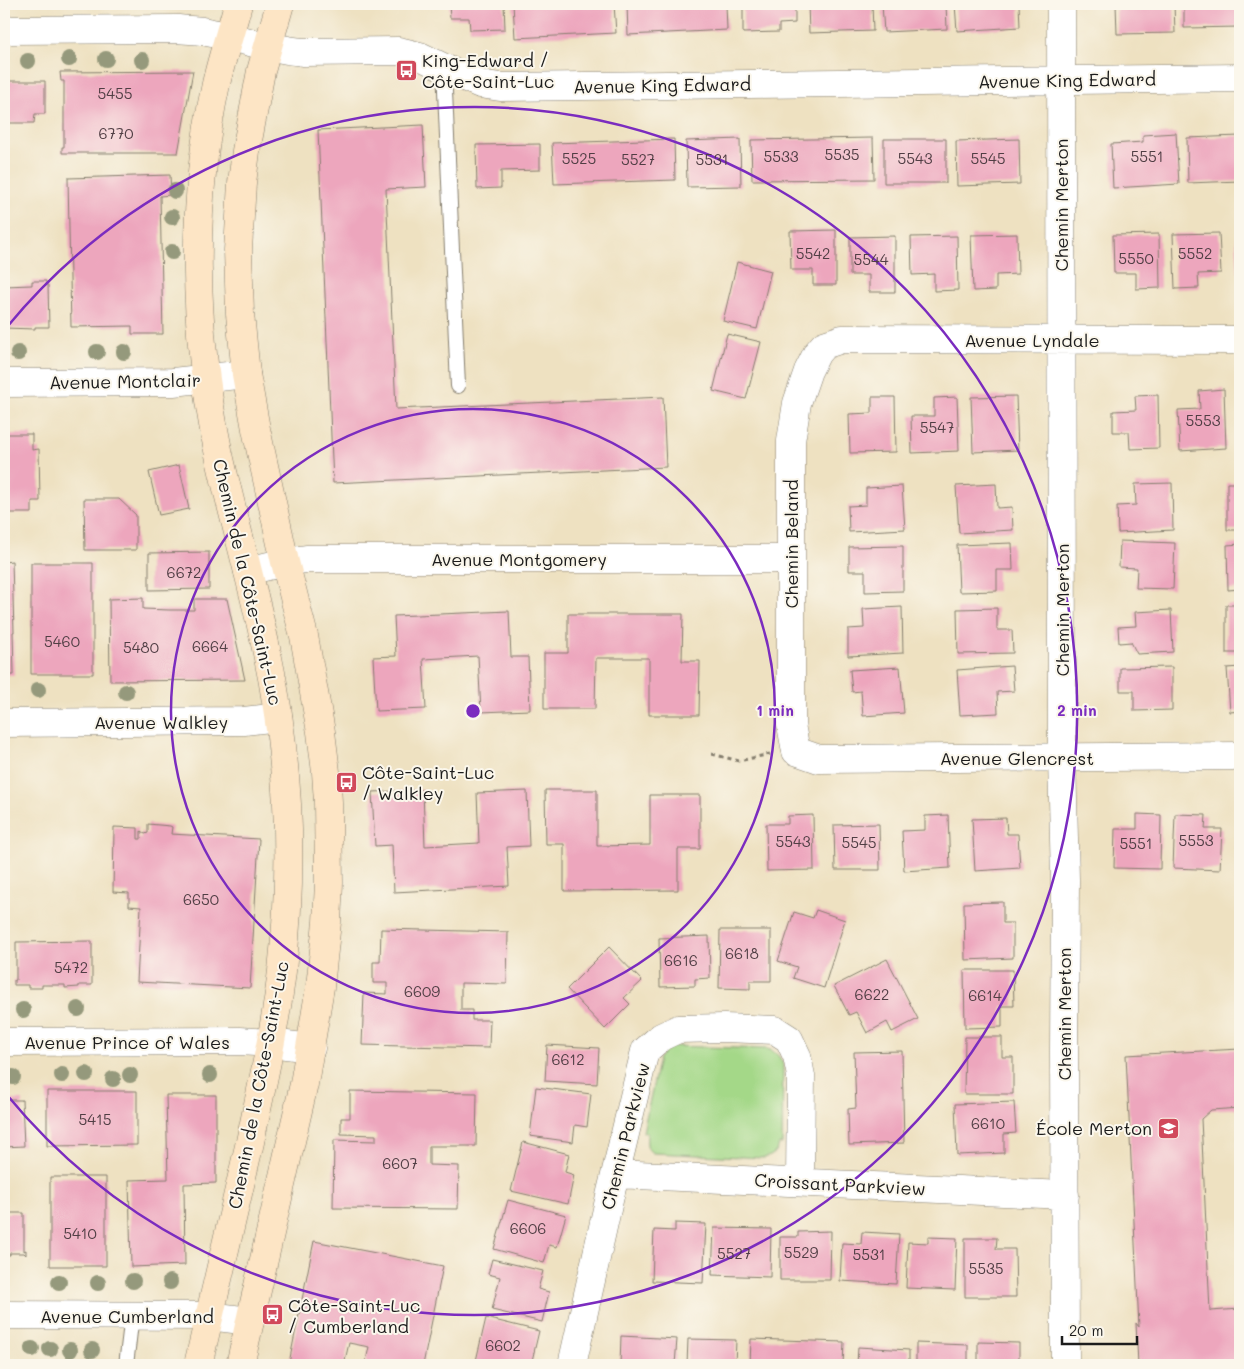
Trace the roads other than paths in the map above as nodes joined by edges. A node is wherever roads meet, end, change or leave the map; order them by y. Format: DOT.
graph roads {
  1 [pos="238,4"];
  2 [pos="280,4"];
  3 [pos="1061,4"];
  4 [pos="4,30"];
  5 [pos="228,37"];
  6 [pos="268,47"];
  7 [pos="444,68"];
  8 [pos="1240,78"];
  9 [pos="1062,80"];
  10 [pos="1061,340"];
  11 [pos="1240,340"];
  12 [pos="824,344"];
  13 [pos="246,374"];
  14 [pos="207,379"];
  15 [pos="4,383"];
  16 [pos="458,386"];
  17 [pos="791,559"];
  18 [pos="285,562"];
  19 [pos="248,571"];
  20 [pos="317,710"];
  21 [pos="278,717"];
  22 [pos="4,723"];
  23 [pos="796,751"];
  24 [pos="1240,756"];
  25 [pos="1062,758"];
  26 [pos="4,1042"];
  27 [pos="270,1043"];
  28 [pos="310,1048"];
  29 [pos="616,1174"];
  30 [pos="800,1182"];
  31 [pos="1064,1195"];
  32 [pos="4,1315"];
  33 [pos="132,1316"];
  34 [pos="209,1316"];
  35 [pos="250,1321"];
  36 [pos="126,1365"];
  37 [pos="198,1365"];
  38 [pos="240,1365"];
  39 [pos="572,1365"];
  40 [pos="1065,1365"];
  1 -- 5 [label="main road, Chemin de la Côte-Saint-Luc"];
  2 -- 6 [label="main road"];
  3 -- 9 [label="street, Chemin Merton"];
  4 -- 5 [label="street, Avenue King Edward"];
  5 -- 6 [label="street, Avenue King Edward"];
  5 -- 14 [label="main road, Chemin de la Côte-Saint-Luc"];
  6 -- 7 [label="street, Avenue King Edward"];
  6 -- 13 [label="main road"];
  7 -- 9 [label="street, Avenue King Edward"];
  7 -- 16 [label="lane"];
  8 -- 9 [label="street, Avenue King Edward"];
  9 -- 10 [label="street, Chemin Merton"];
  10 -- 11 [label="street, Avenue Lyndale"];
  10 -- 12 [label="street, Avenue Lyndale"];
  10 -- 25 [label="street, Chemin Merton"];
  12 -- 17 [label="street, Chemin Beland"];
  13 -- 14 [label="street, Avenue Montclair"];
  13 -- 18 [label="main road"];
  14 -- 15 [label="street, Avenue Montclair"];
  14 -- 19 [label="main road, Chemin de la Côte-Saint-Luc"];
  17 -- 18 [label="street, Avenue Montgomery"];
  17 -- 23 [label="street, Chemin Beland"];
  18 -- 19 [label="street, Avenue Montgomery"];
  18 -- 20 [label="main road"];
  19 -- 21 [label="main road, Chemin de la Côte-Saint-Luc"];
  20 -- 21 [label="main road, Avenue Walkley"];
  20 -- 28 [label="main road"];
  21 -- 22 [label="street, Avenue Walkley"];
  21 -- 27 [label="main road, Chemin de la Côte-Saint-Luc"];
  23 -- 25 [label="street, Avenue Glencrest"];
  24 -- 25 [label="street, Avenue Glencrest"];
  25 -- 31 [label="street, Chemin Merton"];
  26 -- 27 [label="street, Avenue Prince of Wales"];
  27 -- 28 [label="street, Avenue Prince of Wales"];
  27 -- 34 [label="main road, Chemin de la Côte-Saint-Luc"];
  28 -- 35 [label="main road"];
  29 -- 30 [label="street, Croissant Parkview"];
  29 -- 30 [label="street, Chemin Parkview"];
  29 -- 39 [label="street, Chemin Parkview"];
  30 -- 31 [label="street, Croissant Parkview"];
  31 -- 40 [label="street, Chemin Merton"];
  32 -- 33 [label="street, Avenue Cumberland"];
  33 -- 34 [label="street, Avenue Cumberland"];
  33 -- 36 [label="lane"];
  34 -- 35 [label="street, Avenue Cumberland"];
  34 -- 37 [label="main road, Chemin de la Côte-Saint-Luc"];
  35 -- 38 [label="main road"];
}
